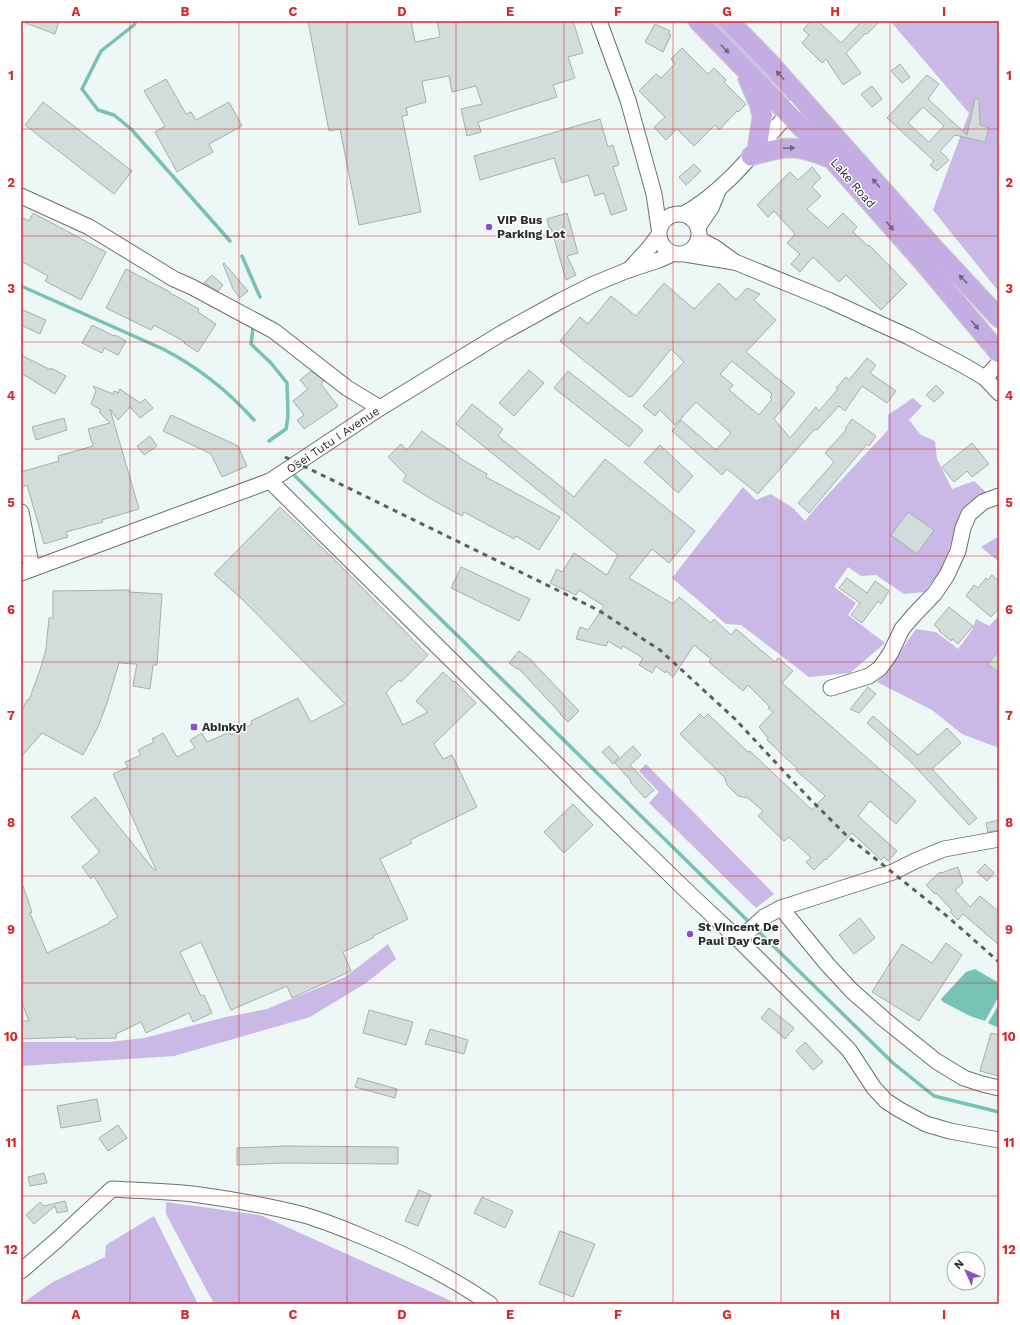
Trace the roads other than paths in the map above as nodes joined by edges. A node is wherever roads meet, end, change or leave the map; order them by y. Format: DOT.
graph roads {
  1 [pos="599,21"];
  2 [pos="698,21"];
  3 [pos="730,21"];
  4 [pos="742,66"];
  5 [pos="802,99"];
  6 [pos="788,113"];
  7 [pos="754,152"];
  8 [pos="832,159"];
  9 [pos="719,188"];
  10 [pos="654,194"];
  11 [pos="21,196"];
  12 [pos="680,214"];
  13 [pos="659,232"];
  14 [pos="699,233"];
  15 [pos="678,254"];
  16 [pos="735,262"];
  17 [pos="628,270"];
  18 [pos="999,318"];
  19 [pos="999,353"];
  20 [pos="999,363"];
  21 [pos="985,378"];
  22 [pos="999,393"];
  23 [pos="380,408"];
  24 [pos="270,481"];
  25 [pos="999,496"];
  26 [pos="21,512"];
  27 [pos="27,571"];
  28 [pos="831,688"];
  29 [pos="999,839"];
  30 [pos="781,908"];
  31 [pos="743,936"];
  32 [pos="999,1088"];
  33 [pos="999,1140"];
  34 [pos="21,1271"];
  35 [pos="490,1304"];
  1 -- 10 [label="street"];
  2 -- 4 [label="main road, Lake Road, one-way"];
  5 -- 3 [label="main road, Lake Road, one-way"];
  4 -- 6 [label="main road, Lake Road"];
  4 -- 7 [label="main road"];
  5 -- 6 [label="street"];
  18 -- 5 [label="main road, Lake Road, one-way"];
  6 -- 7 [label="street"];
  6 -- 8 [label="main road, Lake Road"];
  7 -- 8 [label="main road, one-way"];
  7 -- 9 [label="street"];
  8 -- 19 [label="main road, Lake Road, one-way"];
  9 -- 12 [label="street"];
  9 -- 14 [label="street"];
  10 -- 12 [label="street"];
  10 -- 13 [label="street"];
  11 -- 23 [label="street"];
  12 -- 13 [label="street"];
  12 -- 14 [label="street"];
  13 -- 15 [label="street"];
  13 -- 17 [label="street, Osei Tutu I Avenue"];
  14 -- 15 [label="street"];
  14 -- 16 [label="street"];
  15 -- 16 [label="street"];
  15 -- 17 [label="street, Osei Tutu I Avenue"];
  16 -- 21 [label="street"];
  17 -- 23 [label="street, Osei Tutu I Avenue"];
  20 -- 21 [label="street"];
  21 -- 22 [label="street"];
  23 -- 24 [label="street, Osei Tutu I Avenue"];
  24 -- 27 [label="street, Osei Tutu I Avenue"];
  24 -- 31 [label="street"];
  25 -- 28 [label="street"];
  26 -- 27 [label="street"];
  29 -- 30 [label="street"];
  30 -- 31 [label="street"];
  30 -- 32 [label="street"];
  31 -- 33 [label="street"];
  34 -- 35 [label="street"];
}
